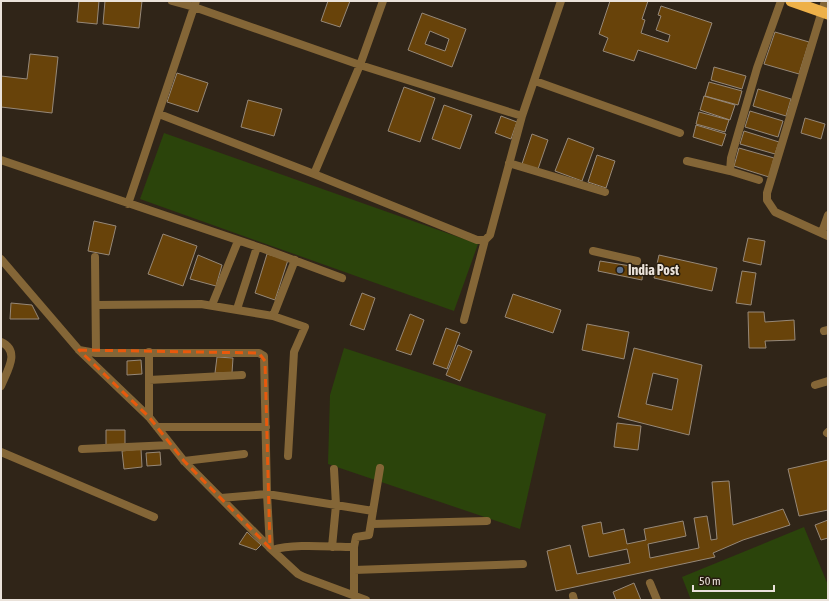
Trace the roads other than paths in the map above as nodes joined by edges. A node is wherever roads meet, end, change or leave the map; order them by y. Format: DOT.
graph roads {
  1 [pos="172,1"];
  2 [pos="383,1"];
  3 [pos="561,1"];
  4 [pos="781,1"];
  5 [pos="791,1"];
  6 [pos="825,1"];
  7 [pos="195,4"];
  8 [pos="825,13"];
  9 [pos="360,65"];
  10 [pos="535,82"];
  11 [pos="159,114"];
  12 [pos="522,116"];
  13 [pos="680,133"];
  14 [pos="1,160"];
  15 [pos="687,161"];
  16 [pos="509,163"];
  17 [pos="730,171"];
  18 [pos="314,174"];
  19 [pos="759,180"];
  20 [pos="605,192"];
  21 [pos="128,204"];
  22 [pos="828,215"];
  23 [pos="825,234"];
  24 [pos="485,240"];
  25 [pos="238,241"];
  26 [pos="258,247"];
  27 [pos="593,251"];
  28 [pos="95,257"];
  29 [pos="1,259"];
  30 [pos="295,260"];
  31 [pos="637,261"];
  32 [pos="342,278"];
  33 [pos="96,305"];
  34 [pos="212,305"];
  35 [pos="237,309"];
  36 [pos="274,316"];
  37 [pos="464,320"];
  38 [pos="1,342"];
  39 [pos="79,350"];
  40 [pos="149,352"];
  41 [pos="96,353"];
  42 [pos="242,375"];
  43 [pos="149,380"];
  44 [pos="828,380"];
  45 [pos="815,385"];
  46 [pos="1,386"];
  47 [pos="149,417"];
  48 [pos="157,427"];
  49 [pos="266,427"];
  50 [pos="171,444"];
  51 [pos="82,449"];
  52 [pos="1,452"];
  53 [pos="244,454"];
  54 [pos="288,456"];
  55 [pos="184,461"];
  56 [pos="380,468"];
  57 [pos="334,469"];
  58 [pos="267,494"];
  59 [pos="221,498"];
  60 [pos="336,505"];
  61 [pos="373,511"];
  62 [pos="154,517"];
  63 [pos="487,521"];
  64 [pos="372,524"];
  65 [pos="332,547"];
  66 [pos="354,547"];
  67 [pos="271,549"];
  68 [pos="523,564"];
  69 [pos="354,570"];
  70 [pos="650,583"];
  71 [pos="354,595"];
  72 [pos="366,600"];
  73 [pos="657,600"];
  1 -- 7 [label="street"];
  2 -- 9 [label="street"];
  3 -- 10 [label="street"];
  4 -- 17 [label="street"];
  5 -- 8 [label="highway"];
  6 -- 8 [label="street"];
  7 -- 9 [label="street"];
  7 -- 11 [label="street"];
  8 -- 23 [label="street"];
  9 -- 12 [label="street"];
  9 -- 18 [label="street"];
  10 -- 12 [label="street"];
  10 -- 13 [label="street"];
  11 -- 18 [label="street"];
  11 -- 21 [label="street"];
  12 -- 16 [label="street"];
  14 -- 21 [label="street"];
  15 -- 17 [label="street"];
  16 -- 20 [label="street"];
  16 -- 24 [label="street"];
  17 -- 19 [label="street"];
  18 -- 24 [label="street"];
  21 -- 25 [label="street"];
  22 -- 23 [label="street"];
  24 -- 37 [label="street"];
  25 -- 26 [label="street"];
  25 -- 34 [label="street"];
  26 -- 30 [label="street"];
  26 -- 35 [label="street"];
  27 -- 31 [label="street"];
  28 -- 33 [label="street"];
  29 -- 39 [label="street"];
  30 -- 32 [label="street"];
  30 -- 36 [label="street"];
  33 -- 34 [label="street"];
  33 -- 41 [label="street"];
  34 -- 35 [label="street"];
  35 -- 36 [label="street"];
  36 -- 54 [label="street"];
  38 -- 46 [label="street"];
  39 -- 41 [label="street"];
  39 -- 47 [label="street"];
  40 -- 41 [label="street"];
  40 -- 43 [label="street"];
  40 -- 49 [label="street"];
  42 -- 43 [label="street"];
  43 -- 47 [label="street"];
  44 -- 45 [label="street"];
  47 -- 48 [label="street"];
  48 -- 49 [label="street"];
  48 -- 50 [label="street"];
  49 -- 58 [label="street"];
  50 -- 51 [label="street"];
  50 -- 55 [label="street"];
  52 -- 62 [label="street"];
  53 -- 55 [label="street"];
  55 -- 59 [label="street"];
  56 -- 61 [label="street"];
  57 -- 60 [label="street"];
  58 -- 59 [label="street"];
  58 -- 60 [label="street"];
  58 -- 67 [label="street"];
  59 -- 67 [label="street"];
  60 -- 61 [label="street"];
  60 -- 65 [label="street"];
  61 -- 64 [label="street"];
  63 -- 64 [label="street"];
  64 -- 66 [label="street"];
  65 -- 66 [label="street"];
  65 -- 67 [label="street"];
  66 -- 69 [label="street"];
  67 -- 71 [label="street"];
  68 -- 69 [label="street"];
  69 -- 71 [label="street"];
  70 -- 73 [label="street"];
  71 -- 72 [label="street"];
}
